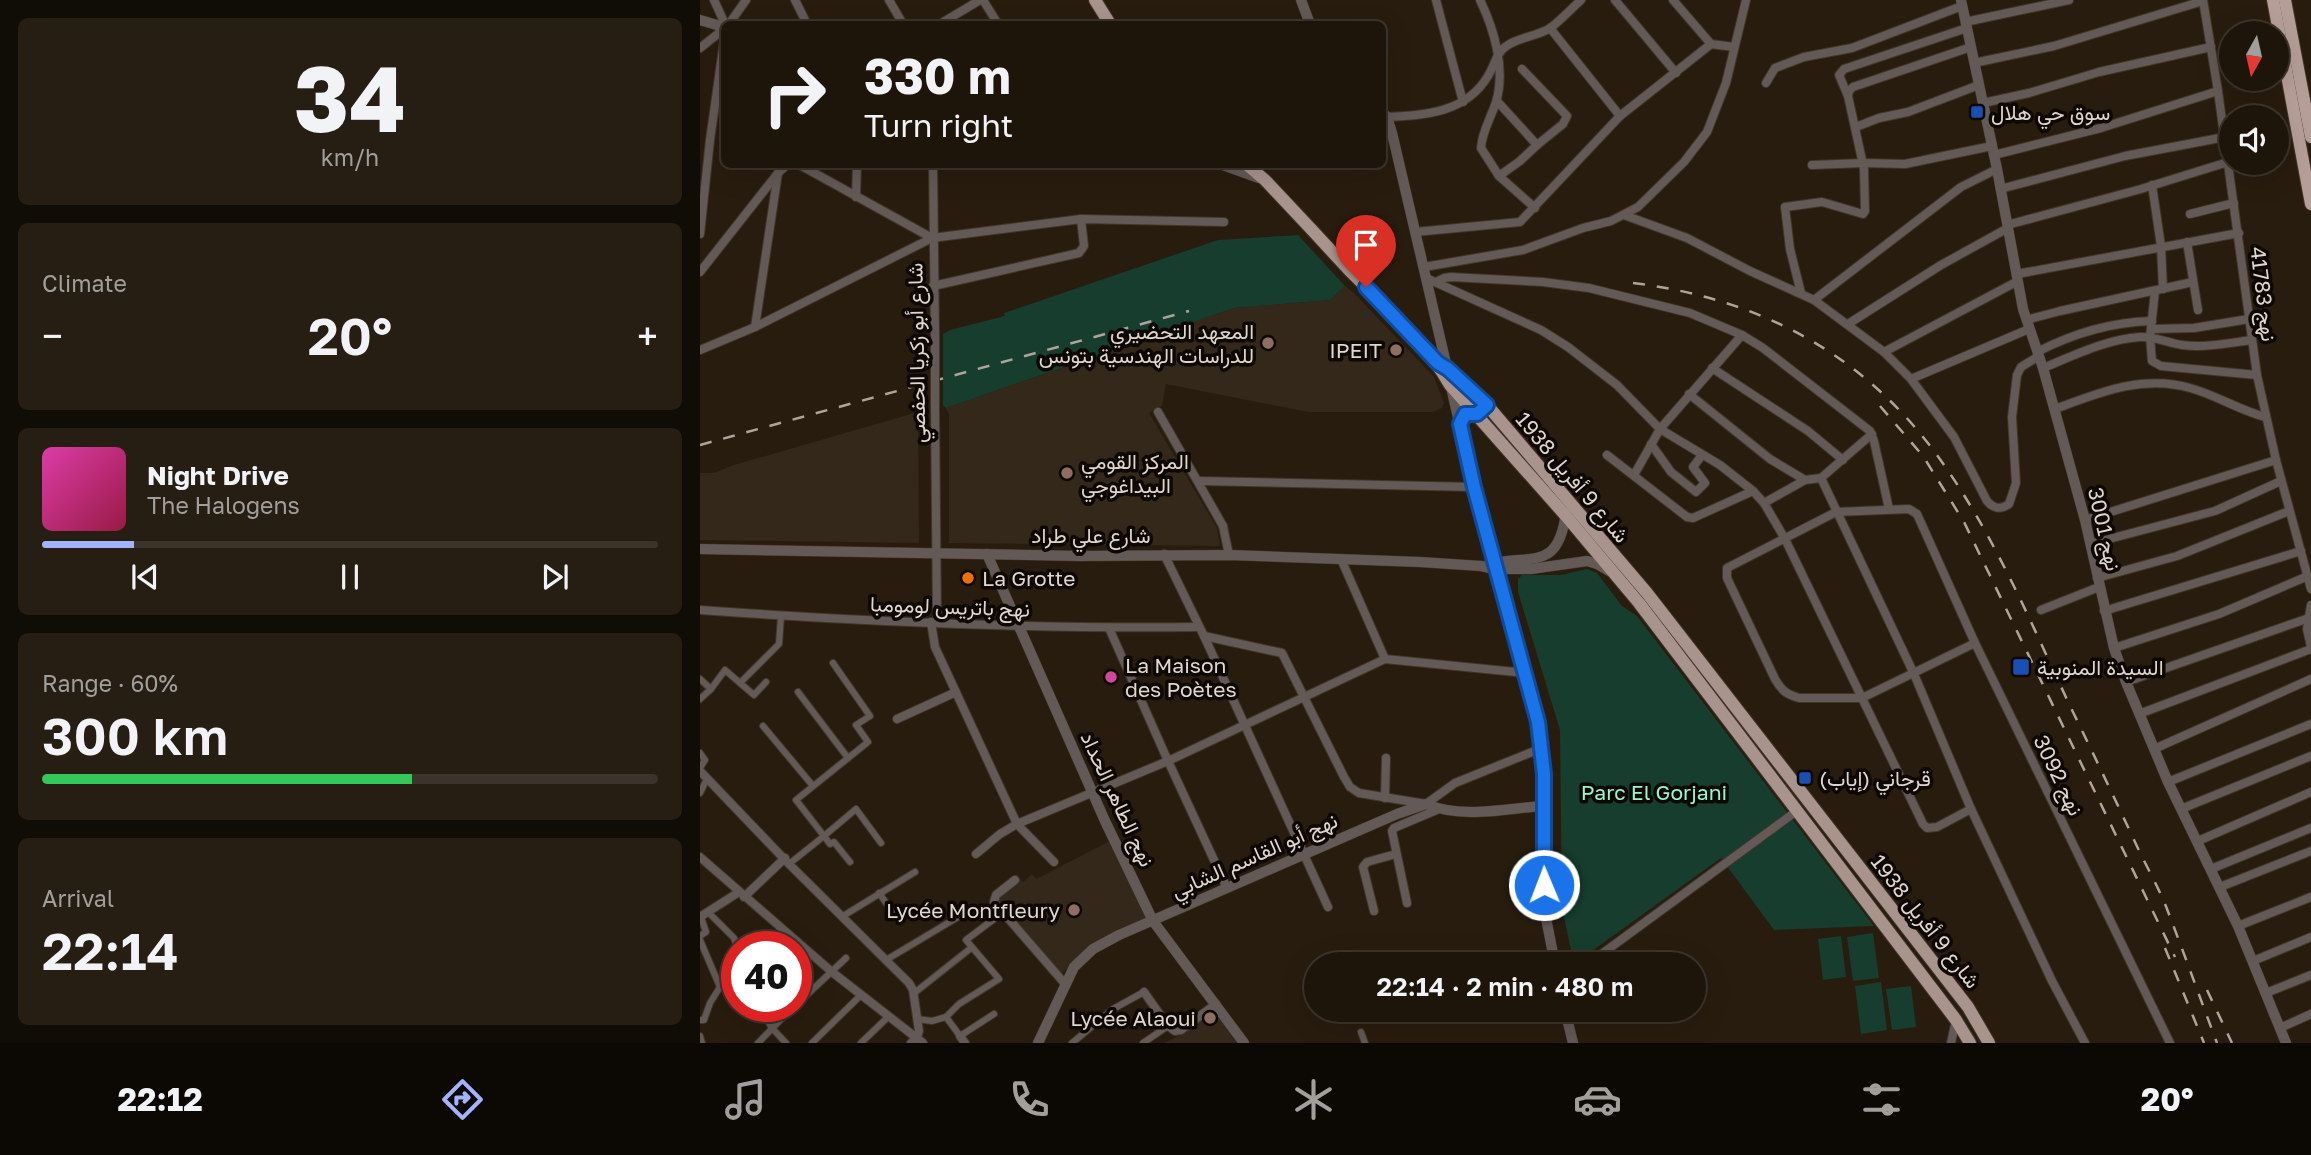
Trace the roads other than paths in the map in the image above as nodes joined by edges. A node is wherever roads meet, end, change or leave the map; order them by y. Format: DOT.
graph roads {
  1 [pos="714,0"];
  2 [pos="746,0"];
  3 [pos="795,0"];
  4 [pos="889,0"];
  5 [pos="981,0"];
  6 [pos="1095,0"];
  7 [pos="1301,0"];
  8 [pos="1436,0"];
  9 [pos="1480,0"];
  10 [pos="1581,0"];
  11 [pos="1615,0"];
  12 [pos="1672,0"];
  13 [pos="1746,0"];
  14 [pos="2068,0"];
  15 [pos="2273,0"];
  16 [pos="2285,0"];
  17 [pos="2203,1"];
  18 [pos="1962,3"];
  19 [pos="700,20"];
  20 [pos="724,21"];
  21 [pos="730,21"];
  22 [pos="806,21"];
  23 [pos="901,21"];
  24 [pos="945,21"];
  25 [pos="996,21"];
  26 [pos="1108,21"];
  27 [pos="1309,21"];
  28 [pos="721,25"];
  29 [pos="1966,25"];
  30 [pos="1550,28"];
  31 [pos="721,30"];
  32 [pos="1711,44"];
  33 [pos="1734,47"];
  34 [pos="1971,47"];
  35 [pos="2211,47"];
  36 [pos="700,48"];
  37 [pos="1499,52"];
  38 [pos="721,62"];
  39 [pos="1974,63"];
  40 [pos="1522,69"];
  41 [pos="1676,73"];
  42 [pos="1766,83"];
  43 [pos="1979,85"];
  44 [pos="2218,92"];
  45 [pos="1848,96"];
  46 [pos="1497,101"];
  47 [pos="1463,102"];
  48 [pos="1983,103"];
  49 [pos="2220,105"];
  50 [pos="1386,115"];
  51 [pos="1620,117"];
  52 [pos="1386,119"];
  53 [pos="1856,127"];
  54 [pos="2311,137"];
  55 [pos="2219,139"];
  56 [pos="1537,145"];
  57 [pos="1993,150"];
  58 [pos="1863,163"];
  59 [pos="1812,165"];
  60 [pos="2219,165"];
  61 [pos="784,168"];
  62 [pos="805,168"];
  63 [pos="857,168"];
  64 [pos="933,168"];
  65 [pos="1231,168"];
  66 [pos="1251,168"];
  67 [pos="1997,169"];
  68 [pos="778,173"];
  69 [pos="2230,175"];
  70 [pos="1499,176"];
  71 [pos="1265,180"];
  72 [pos="2152,185"];
  73 [pos="2000,189"];
  74 [pos="856,197"];
  75 [pos="2234,203"];
  76 [pos="2311,204"];
  77 [pos="1535,208"];
  78 [pos="1624,215"];
  79 [pos="2190,215"];
  80 [pos="1081,219"];
  81 [pos="1224,222"];
  82 [pos="2008,227"];
  83 [pos="1415,232"];
  84 [pos="2239,233"];
  85 [pos="700,234"];
  86 [pos="932,238"];
  87 [pos="2187,242"];
  88 [pos="2161,246"];
  89 [pos="700,272"];
  90 [pos="1425,273"];
  91 [pos="2017,277"];
  92 [pos="1436,282"];
  93 [pos="2193,282"];
  94 [pos="933,286"];
  95 [pos="2159,290"];
  96 [pos="1801,293"];
  97 [pos="1814,300"];
  98 [pos="2198,310"];
  99 [pos="2249,319"];
  100 [pos="1848,324"];
  101 [pos="2028,325"];
  102 [pos="755,327"];
  103 [pos="2151,329"];
  104 [pos="1742,335"];
  105 [pos="2252,340"];
  106 [pos="700,350"];
  107 [pos="1885,352"];
  108 [pos="2038,354"];
  109 [pos="1443,366"];
  110 [pos="2043,368"];
  111 [pos="1712,369"];
  112 [pos="2257,375"];
  113 [pos="1911,379"];
  114 [pos="1450,385"];
  115 [pos="1689,394"];
  116 [pos="2055,409"];
  117 [pos="1482,410"];
  118 [pos="1158,412"];
  119 [pos="2265,418"];
  120 [pos="1460,424"];
  121 [pos="1660,429"];
  122 [pos="1872,433"];
  123 [pos="1651,444"];
  124 [pos="1607,455"];
  125 [pos="1702,455"];
  126 [pos="1843,460"];
  127 [pos="2276,460"];
  128 [pos="1634,475"];
  129 [pos="1821,478"];
  130 [pos="1805,480"];
  131 [pos="1199,481"];
  132 [pos="2281,481"];
  133 [pos="1474,487"];
  134 [pos="1753,491"];
  135 [pos="1567,501"];
  136 [pos="1764,502"];
  137 [pos="1889,509"];
  138 [pos="2289,511"];
  139 [pos="1836,512"];
  140 [pos="1566,516"];
  141 [pos="2085,520"];
  142 [pos="1785,539"];
  143 [pos="2090,544"];
  144 [pos="700,549"];
  145 [pos="2301,551"];
  146 [pos="936,553"];
  147 [pos="987,554"];
  148 [pos="1164,554"];
  149 [pos="1229,555"];
  150 [pos="1341,559"];
  151 [pos="1494,566"];
  152 [pos="1612,573"];
  153 [pos="2308,576"];
  154 [pos="2098,582"];
  155 [pos="2311,589"];
  156 [pos="2311,605"];
  157 [pos="700,610"];
  158 [pos="2041,610"];
  159 [pos="2104,611"];
  160 [pos="781,616"];
  161 [pos="2309,618"];
  162 [pos="934,622"];
  163 [pos="1018,626"];
  164 [pos="1199,627"];
  165 [pos="1109,628"];
  166 [pos="1204,636"];
  167 [pos="1975,643"];
  168 [pos="2114,648"];
  169 [pos="2311,648"];
  170 [pos="1385,659"];
  171 [pos="833,663"];
  172 [pos="1526,673"];
  173 [pos="1914,674"];
  174 [pos="700,679"];
  175 [pos="2311,679"];
  176 [pos="766,682"];
  177 [pos="2126,682"];
  178 [pos="740,683"];
  179 [pos="711,689"];
  180 [pos="798,692"];
  181 [pos="956,692"];
  182 [pos="1304,695"];
  183 [pos="1862,698"];
  184 [pos="700,699"];
  185 [pos="2139,715"];
  186 [pos="897,719"];
  187 [pos="2311,724"];
  188 [pos="763,726"];
  189 [pos="1244,726"];
  190 [pos="1542,748"];
  191 [pos="2154,749"];
  192 [pos="700,753"];
  193 [pos="2311,756"];
  194 [pos="848,758"];
  195 [pos="1386,758"];
  196 [pos="1168,761"];
  197 [pos="700,770"];
  198 [pos="707,779"];
  199 [pos="2168,782"];
  200 [pos="813,786"];
  201 [pos="1093,792"];
  202 [pos="2311,792"];
  203 [pos="700,793"];
  204 [pos="1385,798"];
  205 [pos="1426,804"];
  206 [pos="1542,806"];
  207 [pos="1971,809"];
  208 [pos="1439,810"];
  209 [pos="1797,810"];
  210 [pos="2181,810"];
  211 [pos="1017,824"];
  212 [pos="2311,828"];
  213 [pos="824,836"];
  214 [pos="2197,841"];
  215 [pos="881,843"];
  216 [pos="2311,851"];
  217 [pos="976,854"];
  218 [pos="1396,854"];
  219 [pos="1302,855"];
  220 [pos="700,857"];
  221 [pos="787,862"];
  222 [pos="850,862"];
  223 [pos="1054,862"];
  224 [pos="2211,869"];
  225 [pos="915,872"];
  226 [pos="1015,880"];
  227 [pos="2220,887"];
  228 [pos="1227,888"];
  229 [pos="879,893"];
  230 [pos="741,895"];
  231 [pos="2311,897"];
  232 [pos="1407,903"];
  233 [pos="1328,907"];
  234 [pos="1374,911"];
  235 [pos="1002,913"];
  236 [pos="702,915"];
  237 [pos="843,916"];
  238 [pos="958,917"];
  239 [pos="899,921"];
  240 [pos="1153,921"];
  241 [pos="2238,926"];
  242 [pos="723,931"];
  243 [pos="779,931"];
  244 [pos="2311,937"];
  245 [pos="700,938"];
  246 [pos="971,948"];
  247 [pos="1553,952"];
  248 [pos="1604,952"];
  249 [pos="846,958"];
  250 [pos="812,959"];
  251 [pos="886,960"];
  252 [pos="2253,961"];
  253 [pos="832,972"];
  254 [pos="2311,975"];
  255 [pos="1066,985"];
  256 [pos="812,990"];
  257 [pos="1144,992"];
  258 [pos="2266,993"];
  259 [pos="913,994"];
  260 [pos="861,995"];
  261 [pos="1216,1004"];
  262 [pos="994,1014"];
  263 [pos="2311,1014"];
  264 [pos="889,1016"];
  265 [pos="946,1017"];
  266 [pos="916,1019"];
  267 [pos="700,1020"];
  268 [pos="1956,1020"];
  269 [pos="769,1022"];
  270 [pos="776,1022"];
  271 [pos="1568,1022"];
  272 [pos="1168,1026"];
  273 [pos="771,1027"];
  274 [pos="2280,1028"];
  275 [pos="1361,1032"];
  276 [pos="700,1036"];
  277 [pos="963,1040"];
  278 [pos="917,1041"];
  279 [pos="702,1043"];
  280 [pos="758,1043"];
  281 [pos="786,1043"];
  282 [pos="812,1043"];
  283 [pos="861,1043"];
  284 [pos="1038,1043"];
  285 [pos="1072,1043"];
  286 [pos="1143,1043"];
  287 [pos="1244,1043"];
  288 [pos="1365,1043"];
  289 [pos="1573,1043"];
  290 [pos="1951,1043"];
  291 [pos="1969,1043"];
  292 [pos="1989,1043"];
  293 [pos="2084,1043"];
  294 [pos="2170,1043"];
  295 [pos="2286,1043"];
  1 -- 20 [label="street"];
  2 -- 21 [label="street"];
  3 -- 22 [label="street"];
  4 -- 23 [label="street"];
  5 -- 24 [label="street"];
  5 -- 25 [label="street"];
  6 -- 26 [label="main road"];
  7 -- 27 [label="street"];
  8 -- 47 [label="street"];
  9 -- 37 [label="street"];
  10 -- 30 [label="street"];
  11 -- 41 [label="street"];
  12 -- 32 [label="street"];
  13 -- 33 [label="street"];
  14 -- 29 [label="street"];
  15 -- 76 [label="highway"];
  16 -- 54 [label="highway"];
  17 -- 35 [label="street, نهج 41783"];
  17 -- 39 [label="street"];
  18 -- 29 [label="street, نهج 3001"];
  18 -- 42 [label="street"];
  19 -- 28 [label="street"];
  29 -- 34 [label="street, نهج 3001"];
  29 -- 45 [label="street"];
  30 -- 37 [label="street"];
  30 -- 51 [label="street"];
  31 -- 36 [label="street"];
  32 -- 33 [label="street"];
  32 -- 41 [label="street"];
  33 -- 78 [label="street"];
  34 -- 39 [label="street, نهج 3001"];
  34 -- 45 [label="street"];
  35 -- 44 [label="street, نهج 41783"];
  35 -- 48 [label="street"];
  37 -- 46 [label="street"];
  37 -- 47 [label="street"];
  38 -- 85 [label="street"];
  39 -- 43 [label="street, نهج 3001"];
  40 -- 56 [label="street"];
  41 -- 51 [label="street"];
  43 -- 48 [label="street, نهج 3001"];
  43 -- 53 [label="street"];
  44 -- 49 [label="street, نهج 41783"];
  44 -- 57 [label="street"];
  45 -- 53 [label="street"];
  46 -- 56 [label="street"];
  46 -- 70 [label="street"];
  47 -- 50 [label="street"];
  48 -- 57 [label="street, نهج 3001"];
  51 -- 77 [label="street"];
  52 -- 83 [label="street"];
  53 -- 58 [label="street"];
  55 -- 73 [label="street"];
  56 -- 70 [label="street"];
  57 -- 58 [label="street"];
  57 -- 67 [label="street, نهج 3001"];
  58 -- 59 [label="street"];
  58 -- 96 [label="street"];
  60 -- 72 [label="street"];
  61 -- 68 [label="street"];
  62 -- 74 [label="street, شارع أبو زكريا الحفصي"];
  63 -- 74 [label="street"];
  64 -- 86 [label="street"];
  65 -- 71 [label="street"];
  66 -- 71 [label="main road"];
  67 -- 73 [label="street, نهج 3001"];
  67 -- 97 [label="street"];
  68 -- 89 [label="street"];
  68 -- 102 [label="street"];
  69 -- 75 [label="street, نهج 41783"];
  70 -- 77 [label="street"];
  71 -- 109 [label="main road, bridge"];
  72 -- 82 [label="street"];
  72 -- 88 [label="street"];
  73 -- 82 [label="street, نهج 3001"];
  74 -- 86 [label="street, شارع أبو زكريا الحفصي"];
  75 -- 79 [label="street"];
  75 -- 84 [label="street, نهج 41783"];
  77 -- 83 [label="street"];
  78 -- 90 [label="street"];
  78 -- 96 [label="street"];
  80 -- 81 [label="street"];
  80 -- 86 [label="street"];
  80 -- 94 [label="street"];
  82 -- 91 [label="street, نهج 3001"];
  82 -- 100 [label="street"];
  83 -- 90 [label="street"];
  84 -- 87 [label="street"];
  84 -- 99 [label="street, نهج 41783"];
  86 -- 94 [label="street, شارع أبو زكريا الحفصي"];
  86 -- 102 [label="street"];
  87 -- 88 [label="street"];
  87 -- 93 [label="street"];
  88 -- 91 [label="street"];
  88 -- 95 [label="street"];
  90 -- 92 [label="street"];
  90 -- 109 [label="street"];
  91 -- 101 [label="street, نهج 3001"];
  91 -- 107 [label="street"];
  92 -- 104 [label="street"];
  92 -- 121 [label="street"];
  93 -- 95 [label="street"];
  93 -- 98 [label="street"];
  94 -- 146 [label="street, شارع أبو زكريا الحفصي, bridge"];
  95 -- 101 [label="street"];
  95 -- 103 [label="street"];
  96 -- 97 [label="street"];
  97 -- 100 [label="street"];
  99 -- 103 [label="street"];
  99 -- 105 [label="street, نهج 41783"];
  100 -- 107 [label="street"];
  101 -- 108 [label="street, نهج 3001"];
  101 -- 113 [label="street"];
  102 -- 106 [label="street"];
  103 -- 105 [label="street"];
  103 -- 108 [label="street"];
  103 -- 110 [label="street"];
  103 -- 112 [label="street"];
  104 -- 111 [label="street"];
  104 -- 122 [label="street"];
  105 -- 112 [label="street, نهج 41783"];
  107 -- 113 [label="street"];
  108 -- 110 [label="street, نهج 3001"];
  108 -- 113 [label="street"];
  109 -- 114 [label="main road, شارع 9 أفريل 1938"];
  109 -- 117 [label="main road, شارع 9 أفريل 1938"];
  110 -- 116 [label="street, نهج 3001"];
  111 -- 115 [label="street"];
  111 -- 126 [label="street"];
  112 -- 119 [label="street, نهج 41783"];
  114 -- 117 [label="main road, شارع 9 أفريل 1938"];
  114 -- 120 [label="street"];
  115 -- 121 [label="street"];
  115 -- 130 [label="street"];
  116 -- 119 [label="street"];
  116 -- 141 [label="street, نهج 3001"];
  117 -- 120 [label="street"];
  117 -- 135 [label="main road, شارع 9 أفريل 1938"];
  117 -- 140 [label="main road, شارع 9 أفريل 1938"];
  118 -- 131 [label="street"];
  119 -- 127 [label="street, نهج 41783"];
  120 -- 133 [label="street"];
  121 -- 123 [label="street"];
  121 -- 125 [label="street"];
  122 -- 126 [label="street"];
  122 -- 137 [label="street"];
  123 -- 125 [label="street"];
  123 -- 128 [label="street"];
  124 -- 128 [label="street"];
  125 -- 134 [label="street"];
  126 -- 129 [label="street"];
  127 -- 132 [label="street, نهج 41783"];
  127 -- 141 [label="street"];
  128 -- 134 [label="street"];
  129 -- 130 [label="street"];
  129 -- 139 [label="street"];
  130 -- 136 [label="street"];
  131 -- 133 [label="street"];
  131 -- 149 [label="street"];
  132 -- 138 [label="street, نهج 41783"];
  132 -- 143 [label="street"];
  133 -- 151 [label="street"];
  134 -- 136 [label="street"];
  135 -- 140 [label="street, شارع علي طراد"];
  135 -- 292 [label="main road, شارع 9 أفريل 1938"];
  136 -- 142 [label="street"];
  137 -- 139 [label="street"];
  137 -- 167 [label="street, نهج 3092"];
  138 -- 145 [label="street, نهج 41783"];
  138 -- 154 [label="street"];
  139 -- 142 [label="street"];
  139 -- 173 [label="street"];
  140 -- 151 [label="street, شارع علي طراد"];
  140 -- 152 [label="main road, شارع 9 أفريل 1938"];
  141 -- 143 [label="street, نهج 3001"];
  142 -- 183 [label="street"];
  142 -- 183 [label="street"];
  143 -- 154 [label="street, نهج 3001"];
  144 -- 146 [label="street, شارع علي طراد"];
  145 -- 153 [label="street, نهج 41783"];
  145 -- 159 [label="street"];
  146 -- 147 [label="street, شارع علي طراد"];
  146 -- 162 [label="street, شارع أبو زكريا الحفصي"];
  147 -- 148 [label="street, شارع علي طراد"];
  147 -- 163 [label="street, نهج الطاهر الحداد"];
  148 -- 149 [label="street, شارع علي طراد"];
  148 -- 164 [label="street"];
  149 -- 150 [label="street, شارع علي طراد"];
  150 -- 151 [label="street, شارع علي طراد"];
  150 -- 170 [label="street"];
  151 -- 152 [label="street, شارع علي طراد"];
  151 -- 172 [label="street"];
  152 -- 209 [label="main road, شارع 9 أفريل 1938"];
  153 -- 155 [label="street, نهج 41783"];
  153 -- 168 [label="street"];
  154 -- 158 [label="street"];
  154 -- 159 [label="street, نهج 3001"];
  156 -- 161 [label="street"];
  157 -- 160 [label="street, نهج باتريس لومومبا"];
  159 -- 168 [label="street, نهج 3001"];
  160 -- 162 [label="street, نهج باتريس لومومبا"];
  160 -- 178 [label="street"];
  161 -- 169 [label="street"];
  161 -- 177 [label="street"];
  162 -- 163 [label="street, نهج باتريس لومومبا"];
  162 -- 181 [label="street, شارع أبو زكريا الحفصي"];
  163 -- 165 [label="street, نهج باتريس لومومبا"];
  163 -- 201 [label="street, نهج الطاهر الحداد"];
  164 -- 165 [label="street, نهج باتريس لومومبا"];
  164 -- 166 [label="street"];
  165 -- 196 [label="street"];
  166 -- 182 [label="street"];
  166 -- 189 [label="street"];
  167 -- 173 [label="street"];
  167 -- 294 [label="street, نهج 3092"];
  168 -- 177 [label="street, نهج 3001"];
  169 -- 185 [label="street"];
  170 -- 172 [label="street"];
  170 -- 182 [label="street"];
  171 -- 194 [label="street"];
  172 -- 190 [label="street"];
  173 -- 183 [label="street"];
  173 -- 207 [label="street"];
  174 -- 179 [label="street"];
  175 -- 191 [label="street"];
  176 -- 178 [label="street"];
  177 -- 185 [label="street, نهج 3001"];
  178 -- 179 [label="street"];
  179 -- 184 [label="street"];
  180 -- 194 [label="street"];
  181 -- 186 [label="street"];
  181 -- 211 [label="street, شارع أبو زكريا الحفصي"];
  182 -- 189 [label="street"];
  182 -- 204 [label="street"];
  183 -- 207 [label="street"];
  185 -- 191 [label="street, نهج 3001"];
  187 -- 199 [label="street"];
  188 -- 200 [label="street"];
  189 -- 196 [label="street"];
  189 -- 219 [label="street"];
  190 -- 205 [label="street"];
  190 -- 206 [label="street"];
  191 -- 199 [label="street, نهج 3001"];
  192 -- 197 [label="street"];
  193 -- 210 [label="street"];
  194 -- 200 [label="street"];
  195 -- 204 [label="street"];
  196 -- 201 [label="street"];
  196 -- 228 [label="street"];
  197 -- 198 [label="street"];
  198 -- 203 [label="street"];
  198 -- 221 [label="street"];
  199 -- 210 [label="street, نهج 3001"];
  200 -- 213 [label="street"];
  201 -- 211 [label="street"];
  201 -- 240 [label="street, نهج الطاهر الحداد"];
  202 -- 214 [label="street"];
  204 -- 205 [label="street"];
  205 -- 208 [label="street"];
  205 -- 219 [label="street, نهج أبو القاسم الشابي"];
  206 -- 208 [label="street"];
  206 -- 247 [label="street"];
  207 -- 293 [label="street"];
  208 -- 218 [label="street"];
  209 -- 248 [label="street"];
  209 -- 268 [label="main road, شارع 9 أفريل 1938"];
  210 -- 214 [label="street, نهج 3001"];
  211 -- 217 [label="street"];
  211 -- 223 [label="street, شارع أبو زكريا الحفصي"];
  212 -- 224 [label="street"];
  213 -- 215 [label="street"];
  213 -- 221 [label="street"];
  213 -- 222 [label="street"];
  214 -- 224 [label="street, نهج 3001"];
  216 -- 227 [label="street"];
  218 -- 232 [label="street"];
  218 -- 234 [label="street"];
  219 -- 228 [label="street, نهج أبو القاسم الشابي"];
  219 -- 233 [label="street"];
  220 -- 230 [label="street"];
  221 -- 230 [label="street"];
  221 -- 237 [label="street"];
  224 -- 227 [label="street, نهج 3001"];
  225 -- 229 [label="street"];
  226 -- 235 [label="street"];
  227 -- 241 [label="street, نهج 3001"];
  228 -- 240 [label="street, نهج أبو القاسم الشابي"];
  229 -- 237 [label="street"];
  229 -- 239 [label="street"];
  230 -- 236 [label="street"];
  230 -- 243 [label="street"];
  231 -- 241 [label="street"];
  235 -- 246 [label="street"];
  235 -- 255 [label="street"];
  236 -- 242 [label="street"];
  236 -- 245 [label="street"];
  237 -- 251 [label="street"];
  238 -- 251 [label="street"];
  240 -- 255 [label="street, نهج أبو القاسم الشابي"];
  240 -- 261 [label="street, نهج الطاهر الحداد"];
  241 -- 252 [label="street, نهج 3001"];
  244 -- 252 [label="street"];
  245 -- 267 [label="street"];
  246 -- 259 [label="street"];
  246 -- 265 [label="street"];
  249 -- 253 [label="street"];
  250 -- 253 [label="street"];
  251 -- 259 [label="street"];
  252 -- 258 [label="street, نهج 3001"];
  253 -- 256 [label="street"];
  253 -- 260 [label="street"];
  254 -- 258 [label="street"];
  255 -- 284 [label="street, نهج أبو القاسم الشابي"];
  257 -- 272 [label="street"];
  257 -- 285 [label="street"];
  258 -- 274 [label="street, نهج 3001"];
  259 -- 266 [label="street"];
  260 -- 264 [label="street"];
  260 -- 282 [label="street"];
  261 -- 272 [label="street"];
  261 -- 287 [label="street, نهج الطاهر الحداد"];
  262 -- 277 [label="street"];
  263 -- 274 [label="street"];
  264 -- 278 [label="street"];
  264 -- 283 [label="street"];
  265 -- 266 [label="street"];
  265 -- 277 [label="street"];
  266 -- 278 [label="street"];
  268 -- 290 [label="street"];
  268 -- 291 [label="main road, شارع 9 أفريل 1938"];
  269 -- 273 [label="street"];
  270 -- 273 [label="street"];
  271 -- 289 [label="street"];
  272 -- 286 [label="street"];
  273 -- 280 [label="street"];
  273 -- 281 [label="street"];
  274 -- 295 [label="street, نهج 3001"];
  275 -- 288 [label="street"];
  276 -- 279 [label="street"];
}
